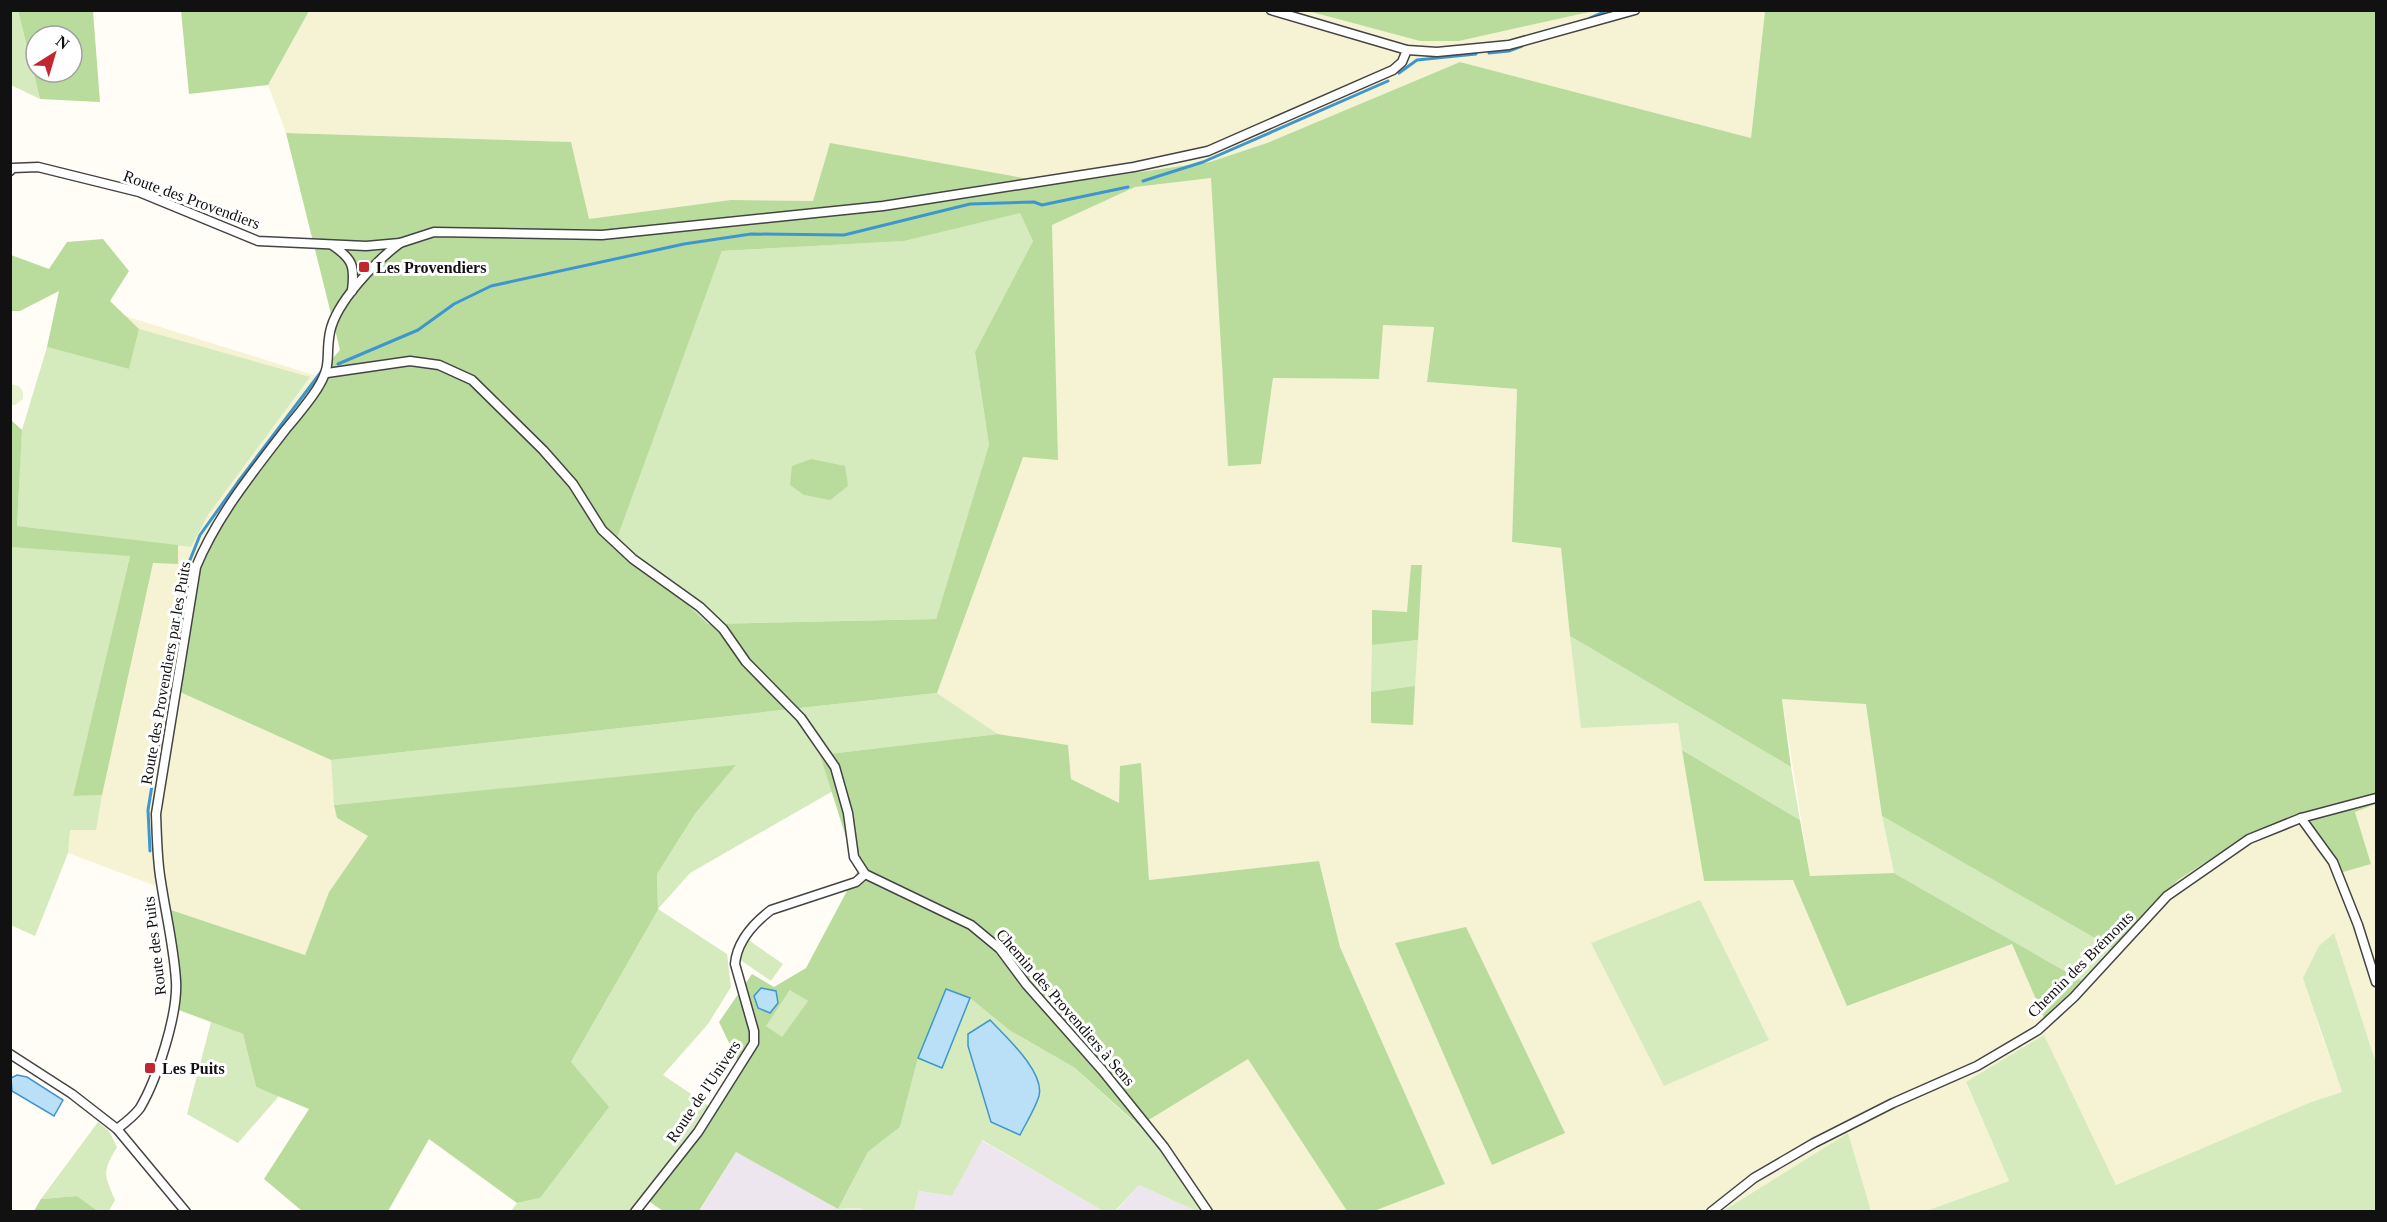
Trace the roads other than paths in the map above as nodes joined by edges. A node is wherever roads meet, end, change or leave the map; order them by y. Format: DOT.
graph roads {
  1 [pos="1271,10"];
  2 [pos="1635,10"];
  3 [pos="1407,50"];
  4 [pos="10,171"];
  5 [pos="400,243"];
  6 [pos="331,244"];
  7 [pos="352,292"];
  8 [pos="327,373"];
  9 [pos="2376,798"];
  10 [pos="2301,818"];
  11 [pos="157,850"];
  12 [pos="865,874"];
  13 [pos="2376,982"];
  14 [pos="12,1056"];
  15 [pos="117,1130"];
  16 [pos="186,1212"];
  17 [pos="635,1212"];
  18 [pos="1208,1212"];
  19 [pos="1711,1212"];
  1 -- 3 [label="street"];
  2 -- 3 [label="street"];
  3 -- 5 [label="street"];
  4 -- 6 [label="street, Route des Provendiers"];
  5 -- 6 [label="street, Route des Provendiers"];
  5 -- 7 [label="street"];
  6 -- 7 [label="street"];
  7 -- 8 [label="street"];
  8 -- 11 [label="street, Route des Provendiers par les Puits"];
  8 -- 12 [label="street"];
  9 -- 10 [label="street, Chemin des Brémonts"];
  10 -- 13 [label="street"];
  10 -- 19 [label="street, Chemin des Brémonts"];
  11 -- 15 [label="street, Route des Puits"];
  12 -- 17 [label="street, Route de l'Univers"];
  12 -- 18 [label="street, Chemin des Provendiers à Sens"];
  14 -- 15 [label="street"];
  15 -- 16 [label="street"];
}
